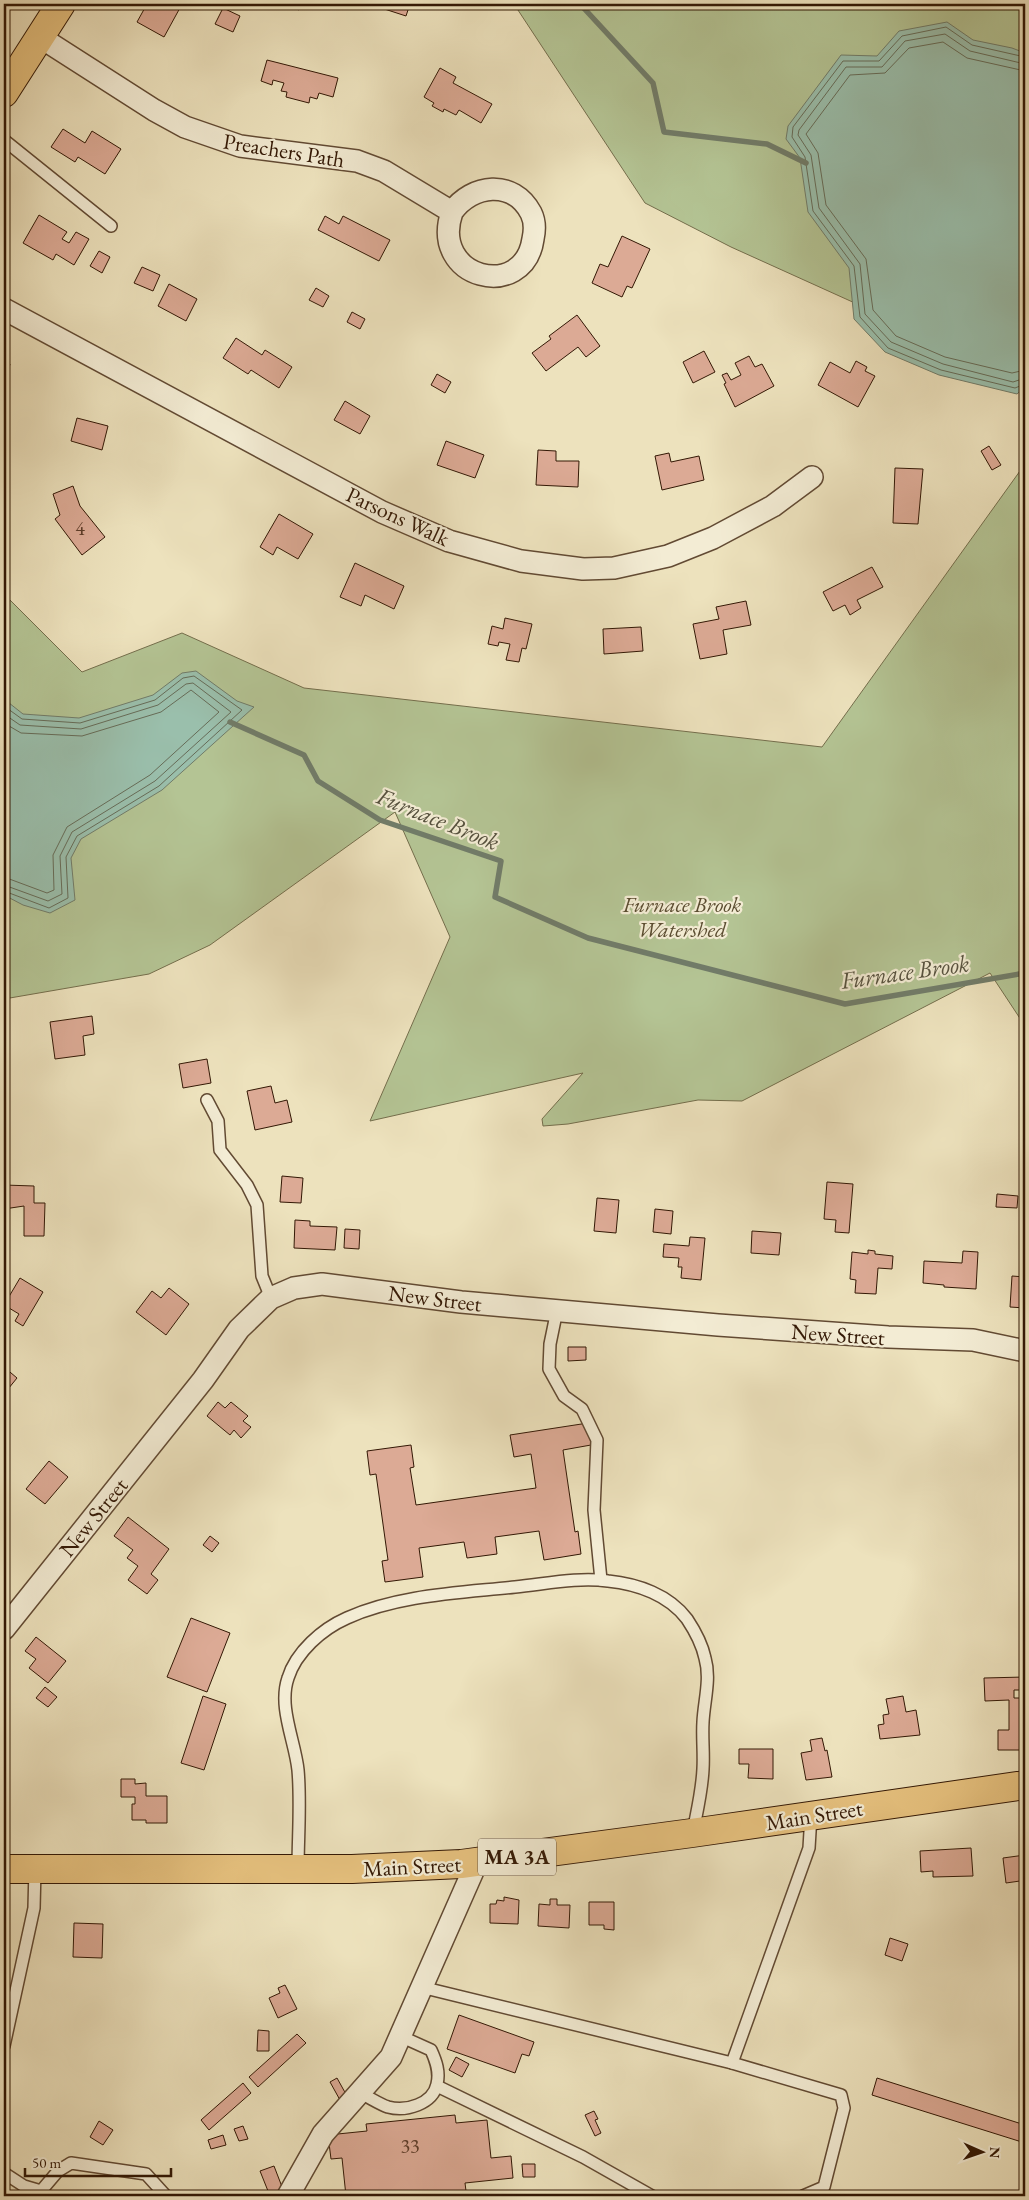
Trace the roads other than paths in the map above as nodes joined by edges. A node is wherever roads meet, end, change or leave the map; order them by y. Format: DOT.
graph roads {
  1 [pos="61,4"];
  2 [pos="40,37"];
  3 [pos="4,93"];
  4 [pos="4,140"];
  5 [pos="452,212"];
  6 [pos="111,226"];
  7 [pos="4,309"];
  8 [pos="812,477"];
  9 [pos="207,1100"];
  10 [pos="271,1298"];
  11 [pos="557,1310"];
  12 [pos="1025,1351"];
  13 [pos="601,1580"];
  14 [pos="4,1629"];
  15 [pos="1025,1784"];
  16 [pos="811,1815"];
  17 [pos="692,1833"];
  18 [pos="477,1862"];
  19 [pos="4,1868"];
  20 [pos="35,1868"];
  21 [pos="298,1869"];
  22 [pos="422,1987"];
  23 [pos="400,2036"];
  24 [pos="4,2046"];
  25 [pos="732,2063"];
  26 [pos="437,2086"];
  27 [pos="360,2093"];
  28 [pos="4,2173"];
  29 [pos="40,2193"];
  30 [pos="166,2196"];
  31 [pos="288,2196"];
  32 [pos="652,2196"];
  33 [pos="803,2196"];
  1 -- 2 [label="main road"];
  2 -- 3 [label="main road"];
  2 -- 5 [label="street, Preachers Path"];
  4 -- 6 [label="lane"];
  5 -- 5 [label="street"];
  7 -- 8 [label="street, Parsons Walk"];
  9 -- 10 [label="lane"];
  10 -- 11 [label="street, New Street"];
  10 -- 14 [label="street, New Street"];
  11 -- 12 [label="street, New Street"];
  11 -- 13 [label="lane"];
  13 -- 17 [label="lane"];
  13 -- 21 [label="lane"];
  15 -- 16 [label="main road, Main Street / MA 3A"];
  16 -- 17 [label="main road, Main Street / MA 3A"];
  16 -- 25 [label="lane"];
  17 -- 18 [label="main road, Main Street / MA 3A"];
  18 -- 21 [label="main road, Main Street / MA 3A"];
  18 -- 22 [label="street"];
  19 -- 20 [label="main road, Main Street / MA 3A"];
  20 -- 21 [label="main road, Main Street / MA 3A"];
  20 -- 24 [label="lane"];
  22 -- 23 [label="street"];
  22 -- 25 [label="lane"];
  23 -- 26 [label="lane"];
  23 -- 27 [label="street"];
  25 -- 33 [label="lane"];
  26 -- 27 [label="lane"];
  26 -- 32 [label="lane"];
  27 -- 31 [label="street"];
  28 -- 29 [label="lane"];
  29 -- 30 [label="lane"];
}
